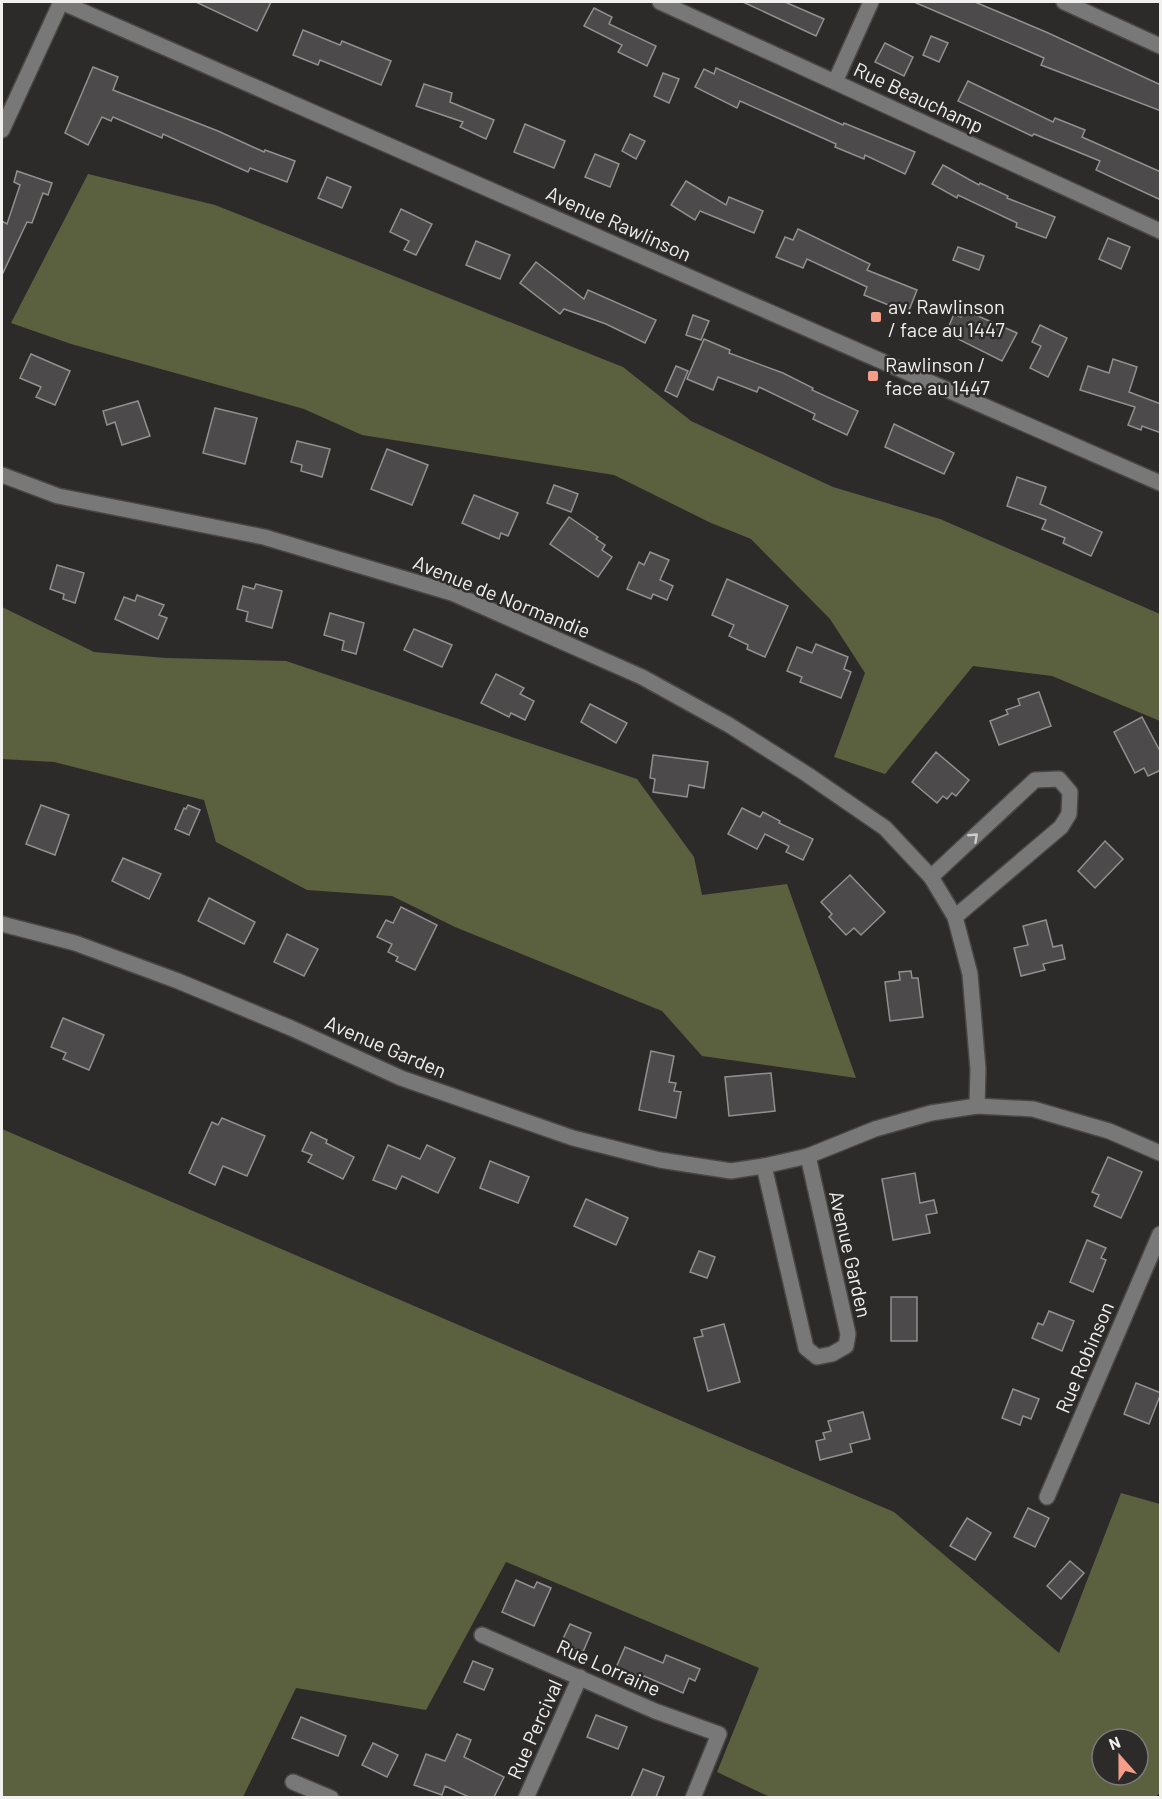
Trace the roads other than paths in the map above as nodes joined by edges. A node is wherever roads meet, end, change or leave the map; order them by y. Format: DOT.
graph roads {
  1 [pos="61,2"];
  2 [pos="660,2"];
  3 [pos="871,2"];
  4 [pos="1064,2"];
  5 [pos="1161,46"];
  6 [pos="835,82"];
  7 [pos="2,130"];
  8 [pos="1161,231"];
  9 [pos="2,475"];
  10 [pos="1161,483"];
  11 [pos="931,877"];
  12 [pos="955,917"];
  13 [pos="2,924"];
  14 [pos="977,1106"];
  15 [pos="1161,1153"];
  16 [pos="808,1156"];
  17 [pos="764,1166"];
  18 [pos="1161,1234"];
  19 [pos="1047,1497"];
  20 [pos="482,1635"];
  21 [pos="580,1677"];
  22 [pos="293,1782"];
  23 [pos="331,1797"];
  24 [pos="526,1797"];
  25 [pos="693,1797"];
  1 -- 7 [label="street"];
  1 -- 10 [label="street, Avenue Rawlinson"];
  2 -- 6 [label="street, Rue Beauchamp"];
  3 -- 6 [label="street"];
  4 -- 5 [label="street"];
  6 -- 8 [label="street, Rue Beauchamp"];
  9 -- 11 [label="street, Avenue de Normandie"];
  11 -- 12 [label="street, Avenue de Normandie"];
  11 -- 12 [label="street, one-way"];
  12 -- 14 [label="street, Avenue de Normandie"];
  13 -- 17 [label="street, Avenue Garden"];
  14 -- 15 [label="street, Avenue Garden"];
  14 -- 16 [label="street, Avenue Garden"];
  16 -- 17 [label="street, Avenue Garden"];
  16 -- 17 [label="street, Avenue Garden"];
  18 -- 19 [label="street, Rue Robinson"];
  20 -- 21 [label="street, Rue Lorraine"];
  21 -- 24 [label="street, Rue Percival"];
  21 -- 25 [label="street, Rue Lorraine"];
  22 -- 23 [label="street"];
}
